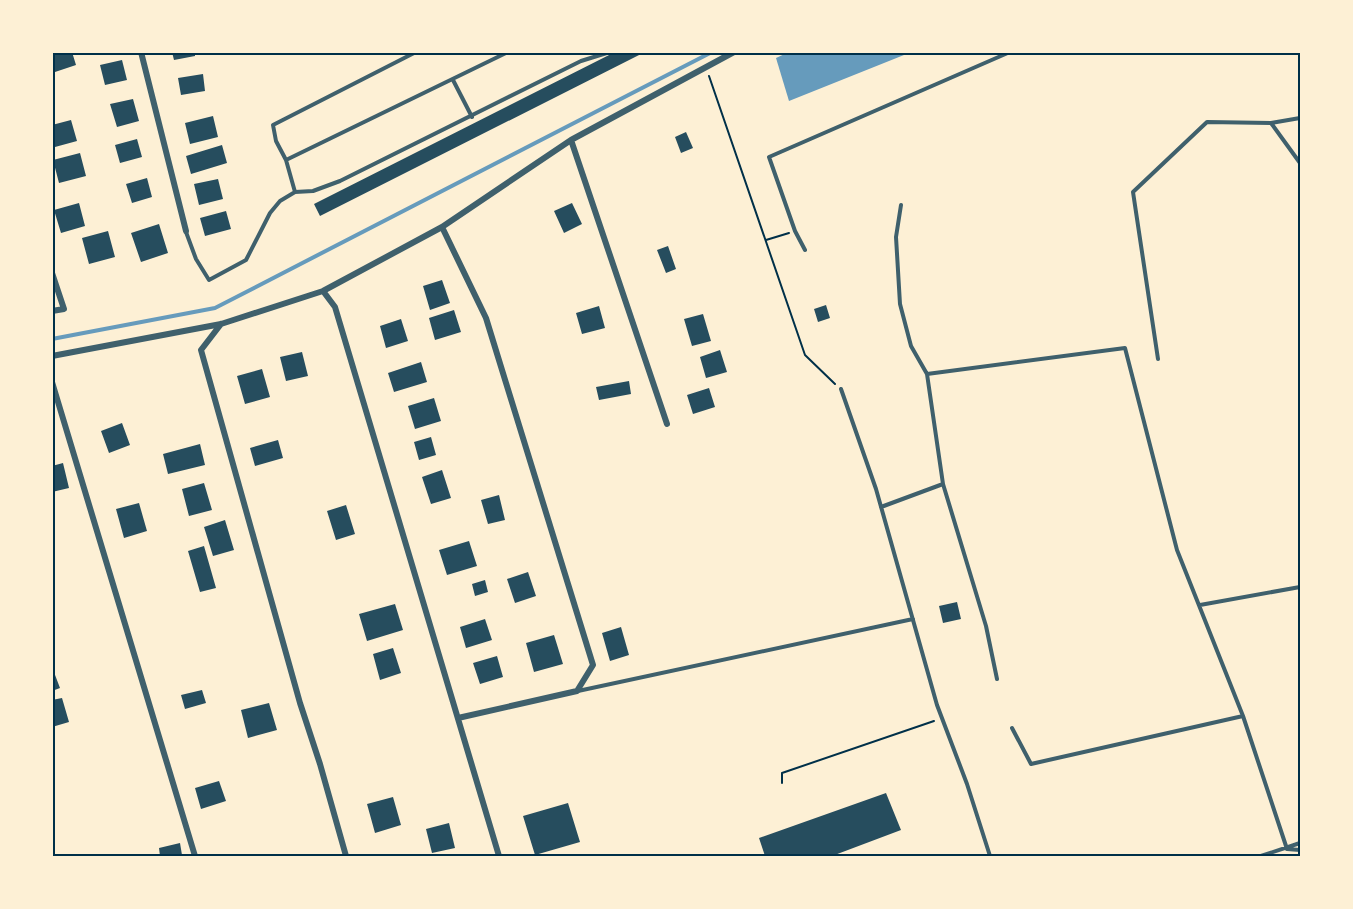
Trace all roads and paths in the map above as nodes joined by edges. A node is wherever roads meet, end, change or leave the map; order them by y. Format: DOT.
graph roads {
  1 [pos="141,52"];
  2 [pos="416,52"];
  3 [pos="508,52"];
  4 [pos="610,52"];
  5 [pos="734,52"];
  6 [pos="1010,52"];
  7 [pos="706,68"];
  8 [pos="453,80"];
  9 [pos="472,117"];
  10 [pos="1300,118"];
  11 [pos="1271,123"];
  12 [pos="571,140"];
  13 [pos="286,160"];
  14 [pos="1300,163"];
  15 [pos="295,192"];
  16 [pos="901,205"];
  17 [pos="442,227"];
  18 [pos="186,231"];
  19 [pos="795,231"];
  20 [pos="766,240"];
  21 [pos="804,250"];
  22 [pos="52,273"];
  23 [pos="323,291"];
  24 [pos="52,311"];
  25 [pos="221,324"];
  26 [pos="52,356"];
  27 [pos="1158,359"];
  28 [pos="927,374"];
  29 [pos="52,382"];
  30 [pos="841,389"];
  31 [pos="667,424"];
  32 [pos="943,484"];
  33 [pos="881,507"];
  34 [pos="1300,587"];
  35 [pos="1200,605"];
  36 [pos="913,620"];
  37 [pos="997,680"];
  38 [pos="577,691"];
  39 [pos="1243,716"];
  40 [pos="458,718"];
  41 [pos="942,718"];
  42 [pos="1012,728"];
  43 [pos="782,783"];
  44 [pos="1300,843"];
  45 [pos="1287,849"];
  46 [pos="1300,850"];
  47 [pos="195,856"];
  48 [pos="346,856"];
  49 [pos="499,856"];
  50 [pos="990,856"];
  51 [pos="1261,856"];
  1 -- 18 [label="street"];
  2 -- 13 [label="lane"];
  3 -- 8 [label="lane"];
  4 -- 9 [label="lane"];
  5 -- 7 [label="street"];
  6 -- 19 [label="lane"];
  7 -- 12 [label="street"];
  7 -- 20 [label="path"];
  8 -- 9 [label="lane"];
  8 -- 13 [label="lane"];
  9 -- 15 [label="lane"];
  10 -- 11 [label="lane"];
  11 -- 14 [label="lane"];
  11 -- 27 [label="lane"];
  12 -- 17 [label="street"];
  12 -- 31 [label="street"];
  13 -- 15 [label="lane"];
  15 -- 18 [label="lane"];
  16 -- 28 [label="lane"];
  17 -- 23 [label="street"];
  17 -- 38 [label="street"];
  19 -- 20 [label="path"];
  19 -- 21 [label="lane"];
  20 -- 30 [label="path"];
  22 -- 24 [label="street"];
  23 -- 25 [label="street"];
  23 -- 40 [label="street"];
  25 -- 26 [label="street"];
  25 -- 48 [label="street"];
  28 -- 32 [label="lane"];
  28 -- 35 [label="lane"];
  29 -- 47 [label="street"];
  30 -- 33 [label="lane"];
  32 -- 33 [label="lane"];
  32 -- 37 [label="lane"];
  33 -- 36 [label="lane"];
  34 -- 35 [label="lane"];
  35 -- 39 [label="lane"];
  36 -- 38 [label="lane"];
  36 -- 41 [label="lane"];
  38 -- 40 [label="street"];
  39 -- 42 [label="lane"];
  39 -- 45 [label="lane"];
  40 -- 49 [label="street"];
  41 -- 43 [label="path"];
  41 -- 50 [label="lane"];
  44 -- 45 [label="lane"];
  45 -- 46 [label="lane"];
  45 -- 51 [label="lane"];
}
